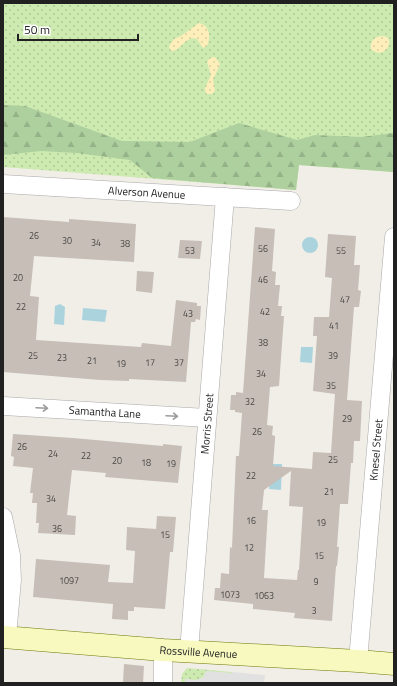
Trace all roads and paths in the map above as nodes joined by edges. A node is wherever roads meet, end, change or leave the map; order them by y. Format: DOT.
graph roads {
  1 [pos="3,184"];
  2 [pos="224,197"];
  3 [pos="291,201"];
  4 [pos="394,238"];
  5 [pos="3,406"];
  6 [pos="207,418"];
  7 [pos="3,517"];
  8 [pos="5,637"];
  9 [pos="163,650"];
  10 [pos="189,651"];
  11 [pos="358,661"];
  12 [pos="394,664"];
  13 [pos="163,683"];
  1 -- 2 [label="street, Alverson Avenue"];
  2 -- 3 [label="street, Alverson Avenue"];
  2 -- 6 [label="street, Morris Street"];
  4 -- 11 [label="street, Knesel Street"];
  5 -- 6 [label="street, Samantha Lane, one-way"];
  6 -- 10 [label="street, Morris Street"];
  7 -- 8 [label="street"];
  8 -- 9 [label="street, Rossville Avenue"];
  9 -- 10 [label="street, Rossville Avenue"];
  9 -- 13 [label="street"];
  10 -- 11 [label="street, Rossville Avenue"];
  11 -- 12 [label="street, Rossville Avenue"];
}
